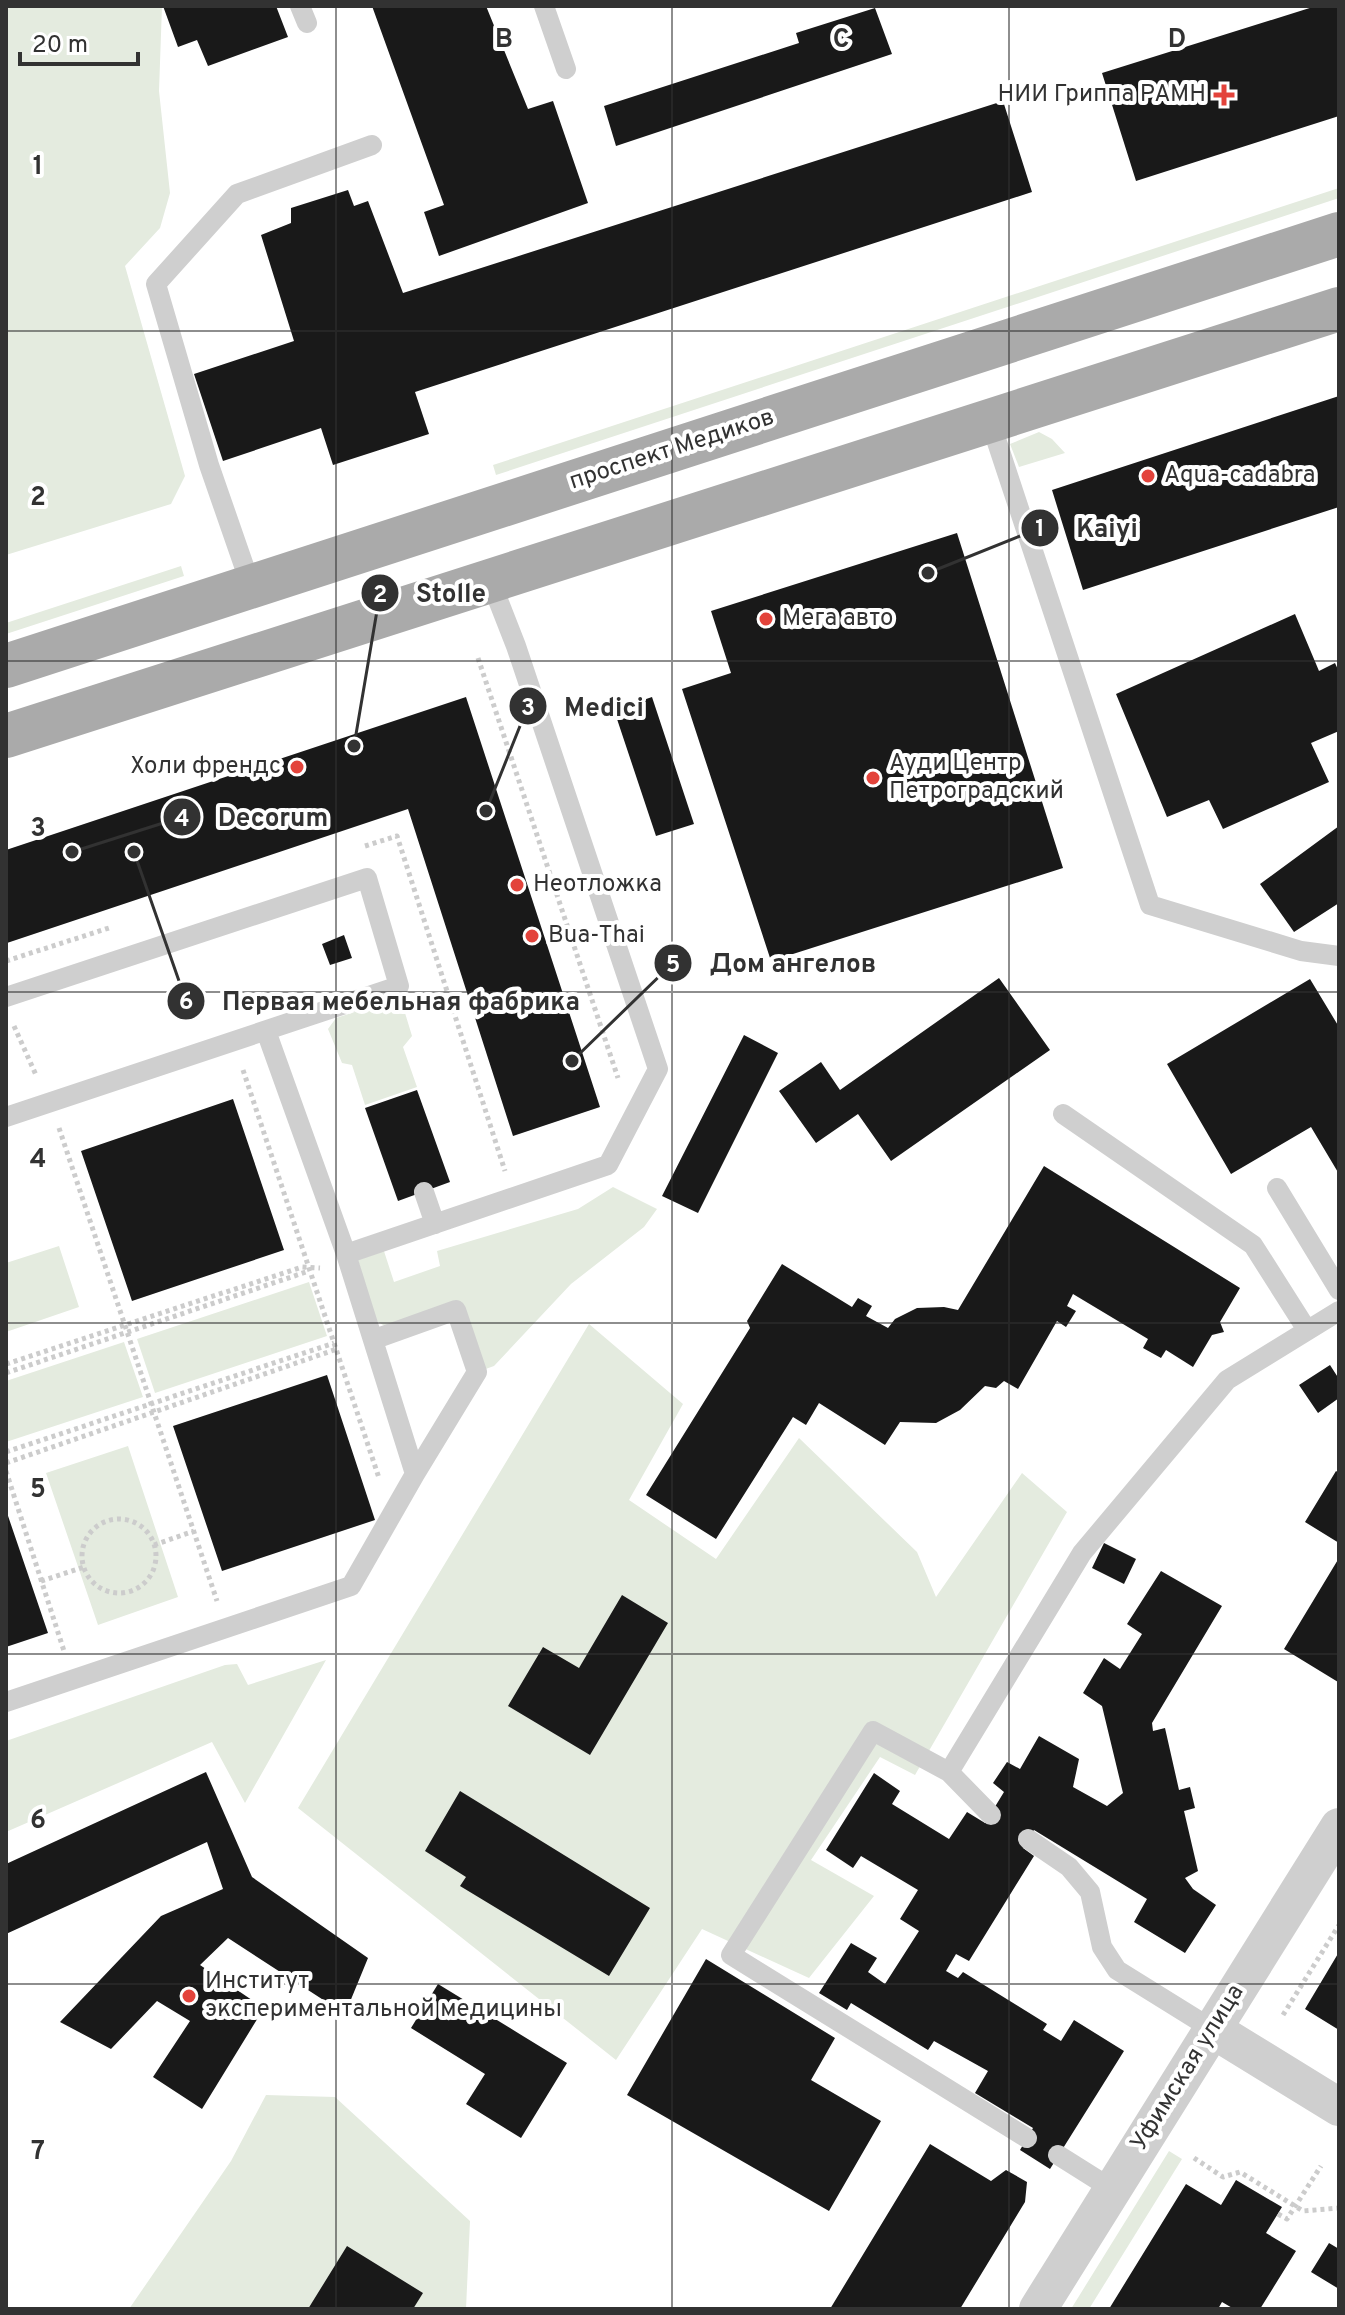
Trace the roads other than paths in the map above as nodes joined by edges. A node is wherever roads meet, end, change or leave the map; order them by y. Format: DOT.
graph roads {
  1 [pos="544,6"];
  2 [pos="566,69"];
  3 [pos="372,145"];
  4 [pos="1339,234"];
  5 [pos="1339,309"];
  6 [pos="990,421"];
  7 [pos="491,582"];
  8 [pos="251,586"];
  9 [pos="6,666"];
  10 [pos="6,736"];
  11 [pos="1339,956"];
  12 [pos="6,997"];
  13 [pos="266,1031"];
  14 [pos="1063,1114"];
  15 [pos="6,1117"];
  16 [pos="1277,1188"];
  17 [pos="424,1192"];
  18 [pos="435,1224"];
  19 [pos="346,1254"];
  20 [pos="1339,1290"];
  21 [pos="1339,1311"];
  22 [pos="1307,1330"];
  23 [pos="375,1339"];
  24 [pos="415,1474"];
  25 [pos="6,1702"];
  26 [pos="949,1772"];
  27 [pos="991,1815"];
  28 [pos="1339,1827"];
  29 [pos="1028,1839"];
  30 [pos="1212,2029"];
  31 [pos="1339,2107"];
  32 [pos="1027,2138"];
  33 [pos="1058,2155"];
  34 [pos="1112,2189"];
  35 [pos="1038,2309"];
  1 -- 2 [label="lane"];
  3 -- 8 [label="lane"];
  4 -- 8 [label="main road, проспект Медиков"];
  5 -- 6 [label="main road"];
  6 -- 7 [label="main road"];
  6 -- 11 [label="lane"];
  7 -- 10 [label="main road"];
  7 -- 18 [label="lane"];
  8 -- 9 [label="main road, проспект Медиков"];
  12 -- 13 [label="lane"];
  13 -- 15 [label="lane"];
  13 -- 19 [label="lane"];
  14 -- 22 [label="lane"];
  16 -- 20 [label="lane"];
  17 -- 18 [label="lane"];
  18 -- 19 [label="lane"];
  19 -- 23 [label="lane"];
  21 -- 22 [label="lane"];
  22 -- 26 [label="lane"];
  23 -- 24 [label="lane"];
  23 -- 24 [label="lane"];
  24 -- 25 [label="lane"];
  26 -- 27 [label="lane"];
  26 -- 32 [label="lane"];
  28 -- 30 [label="street, Уфимская улица"];
  29 -- 30 [label="lane"];
  30 -- 31 [label="street"];
  30 -- 34 [label="street, Уфимская улица"];
  33 -- 34 [label="lane"];
  34 -- 35 [label="street, Уфимская улица"];
}
